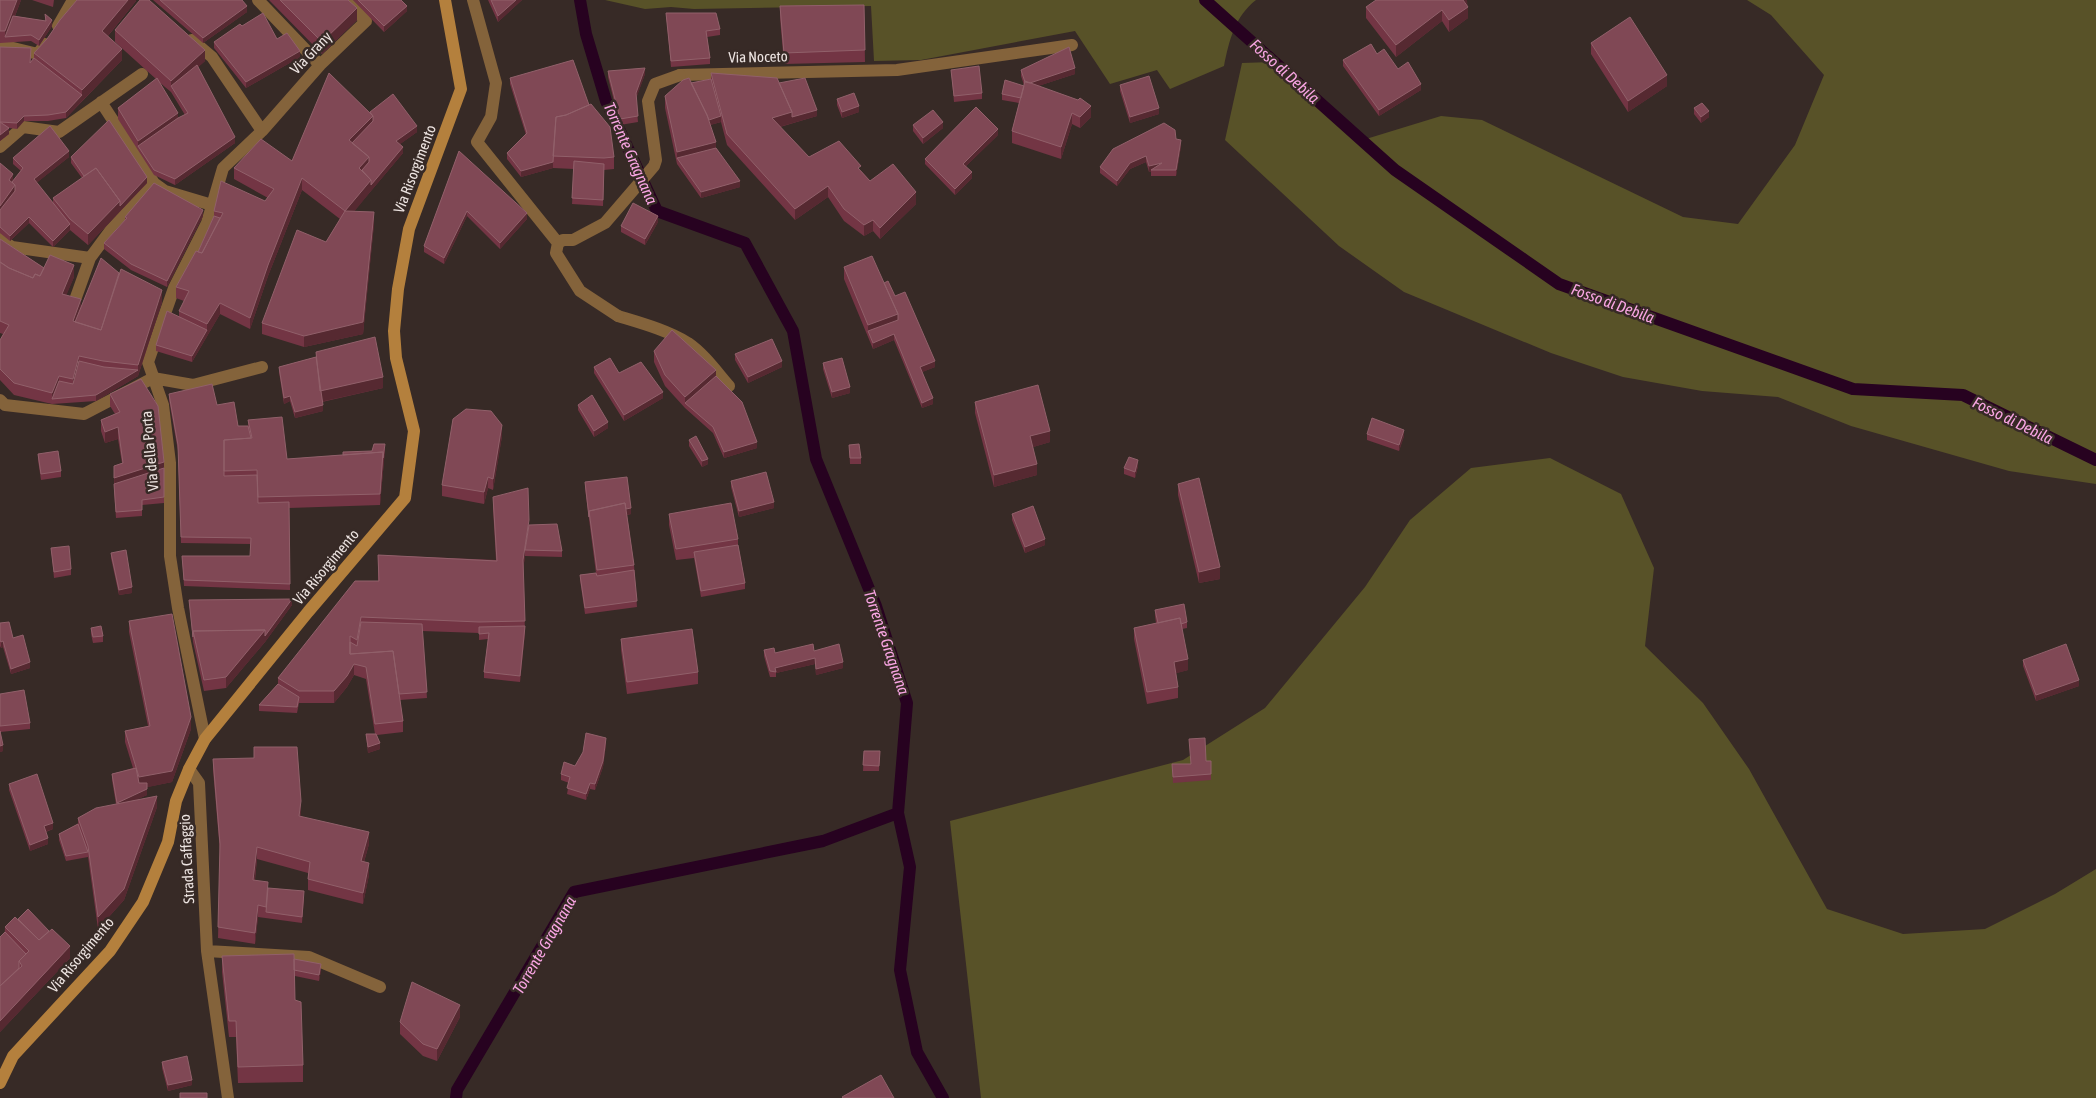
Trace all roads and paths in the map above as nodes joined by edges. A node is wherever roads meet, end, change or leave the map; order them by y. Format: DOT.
graph roads {
  1 [pos="73,0"];
  2 [pos="258,0"];
  3 [pos="345,0"];
  4 [pos="445,0"];
  5 [pos="473,0"];
  6 [pos="182,32"];
  7 [pos="1072,45"];
  8 [pos="0,47"];
  9 [pos="320,65"];
  10 [pos="142,74"];
  11 [pos="101,102"];
  12 [pos="262,131"];
  13 [pos="0,147"];
  14 [pos="154,183"];
  15 [pos="212,205"];
  16 [pos="0,239"];
  17 [pos="558,243"];
  18 [pos="90,258"];
  19 [pos="74,300"];
  20 [pos="262,367"];
  21 [pos="153,378"];
  22 [pos="729,386"];
  23 [pos="0,400"];
  24 [pos="205,739"];
  25 [pos="190,769"];
  26 [pos="207,951"];
  27 [pos="380,987"];
  28 [pos="0,1083"];
  29 [pos="228,1098"];
  1 -- 8 [label="street"];
  2 -- 9 [label="street"];
  3 -- 9 [label="street, Via Grany"];
  4 -- 24 [label="main road, Via Risorgimento"];
  5 -- 17 [label="street"];
  6 -- 12 [label="street"];
  7 -- 17 [label="street, Via Noceto"];
  9 -- 12 [label="street, Via Grany"];
  10 -- 11 [label="street"];
  11 -- 13 [label="street"];
  11 -- 14 [label="street"];
  12 -- 15 [label="street, Via della Porta"];
  14 -- 15 [label="street"];
  14 -- 18 [label="street"];
  15 -- 21 [label="street, Via della Porta"];
  16 -- 18 [label="street"];
  17 -- 22 [label="street"];
  18 -- 19 [label="street"];
  20 -- 21 [label="street"];
  21 -- 23 [label="street"];
  21 -- 24 [label="street, Via della Porta"];
  24 -- 25 [label="main road, Via Risorgimento"];
  25 -- 26 [label="street, Strada Caffaggio"];
  25 -- 28 [label="main road, Via Risorgimento"];
  26 -- 27 [label="street"];
  26 -- 29 [label="street, Strada Caffaggio"];
}
